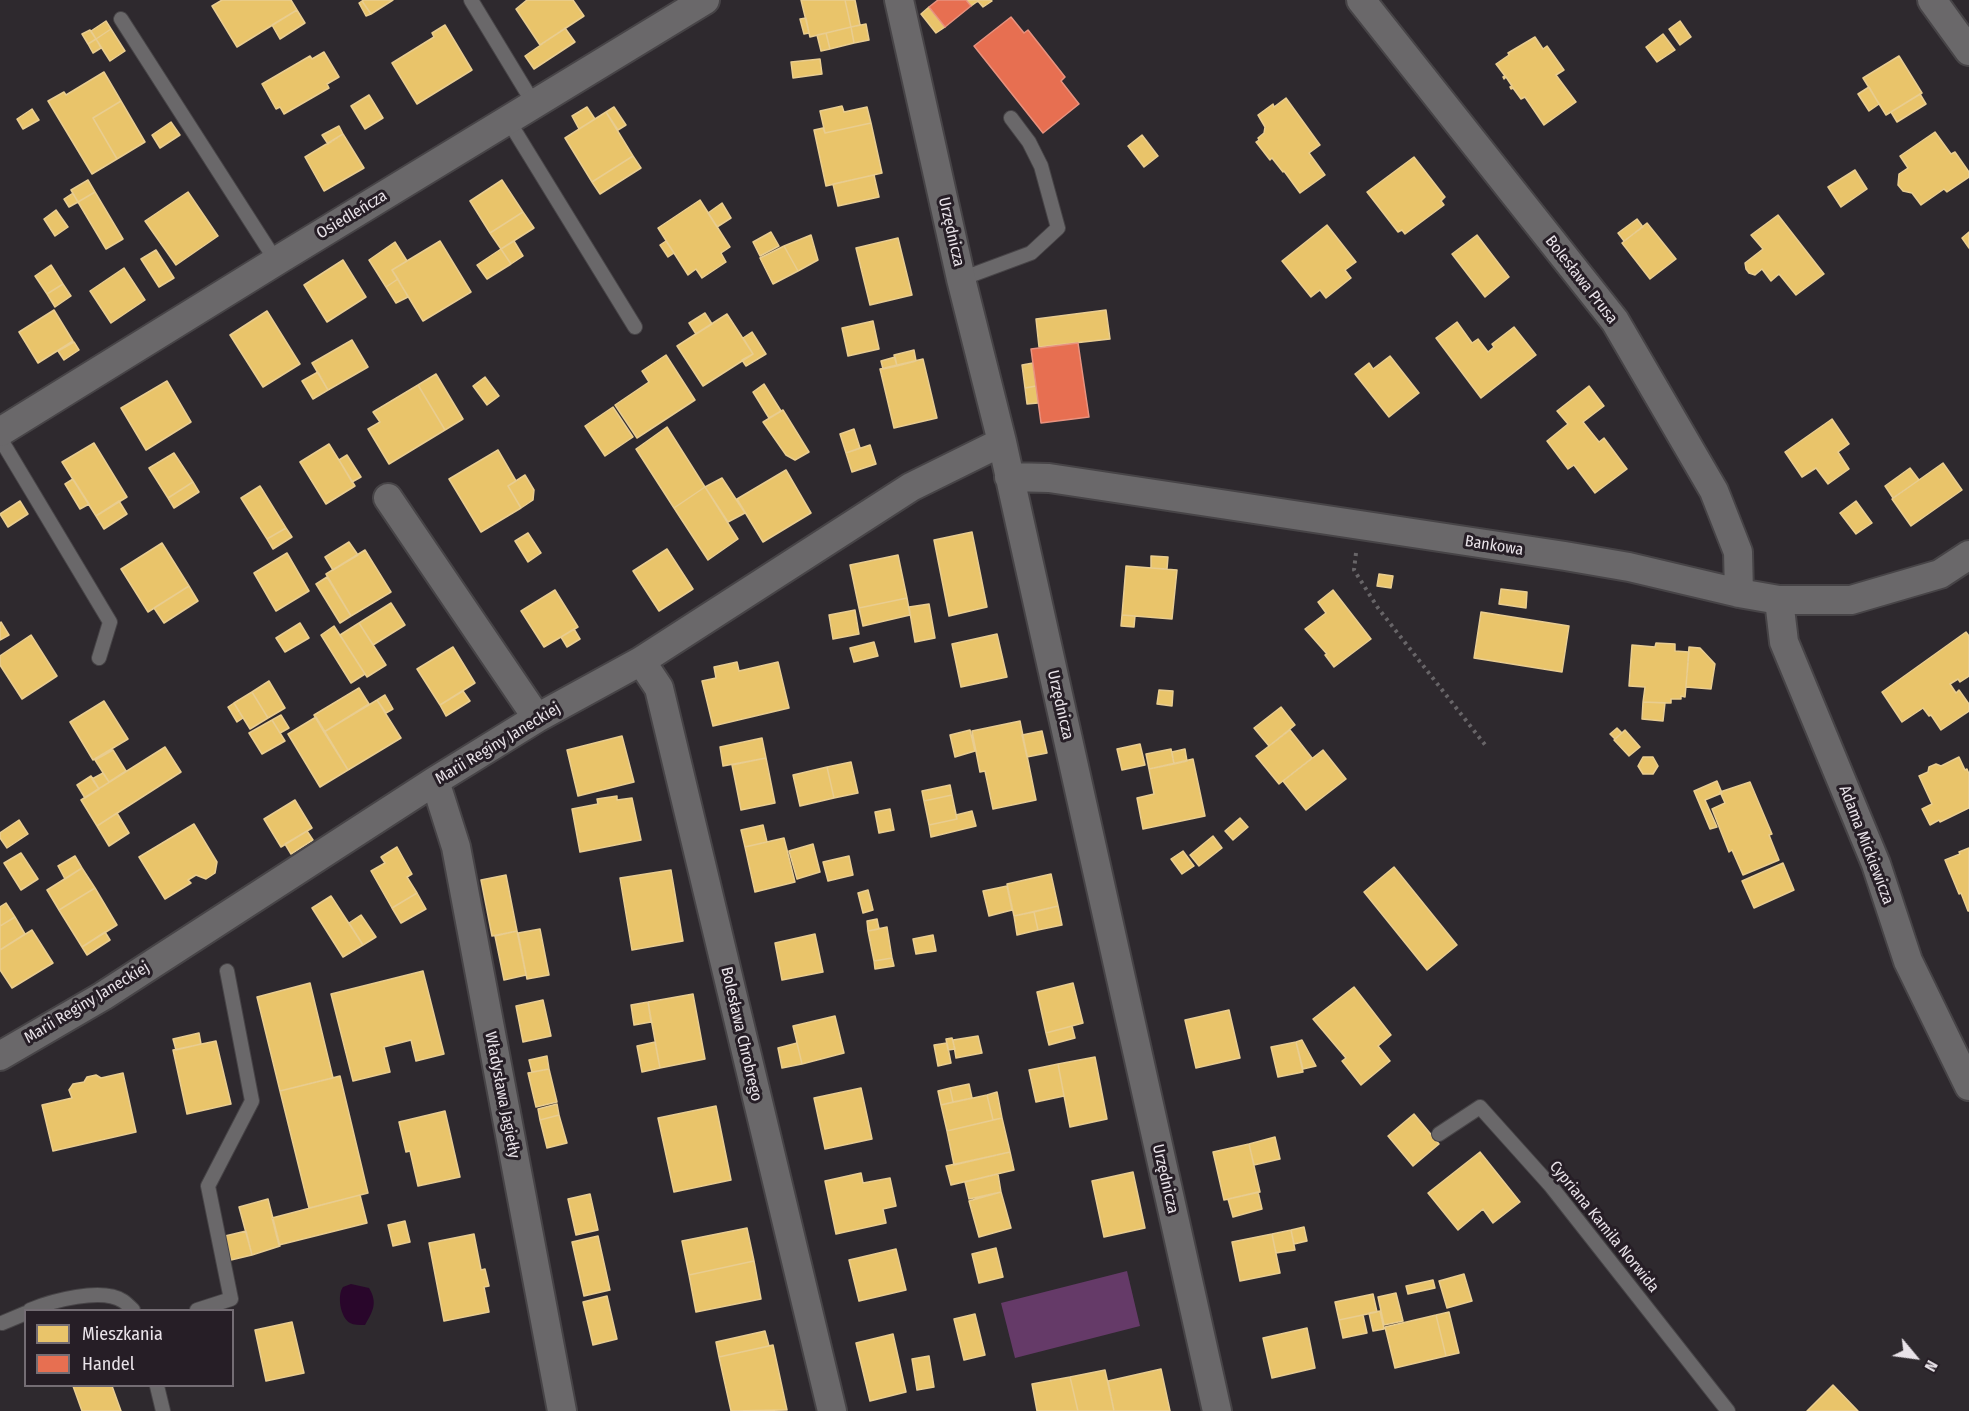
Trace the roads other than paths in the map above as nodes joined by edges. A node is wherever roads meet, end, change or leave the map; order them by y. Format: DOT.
graph roads {
  1 [pos="471,0"];
  2 [pos="705,0"];
  3 [pos="899,0"];
  4 [pos="1361,0"];
  5 [pos="1932,0"];
  6 [pos="122,19"];
  7 [pos="1969,51"];
  8 [pos="534,104"];
  9 [pos="1011,118"];
  10 [pos="508,120"];
  11 [pos="276,261"];
  12 [pos="961,279"];
  13 [pos="634,327"];
  14 [pos="0,432"];
  15 [pos="0,438"];
  16 [pos="1002,442"];
  17 [pos="1009,477"];
  18 [pos="388,498"];
  19 [pos="1969,555"];
  20 [pos="1739,593"];
  21 [pos="1779,600"];
  22 [pos="99,658"];
  23 [pos="642,661"];
  24 [pos="537,718"];
  25 [pos="435,781"];
  26 [pos="227,971"];
  27 [pos="0,1056"];
  28 [pos="1969,1086"];
  29 [pos="1439,1134"];
  30 [pos="34,1309"];
  31 [pos="131,1309"];
  32 [pos="203,1309"];
  33 [pos="24,1314"];
  34 [pos="2,1323"];
  35 [pos="157,1387"];
  36 [pos="163,1411"];
  37 [pos="562,1411"];
  38 [pos="832,1411"];
  39 [pos="1217,1411"];
  40 [pos="1728,1411"];
  1 -- 8 [label="lane"];
  2 -- 8 [label="street, Osiedleńcza"];
  3 -- 12 [label="street, Urzędnicza"];
  4 -- 20 [label="street, Bolesława Prusa"];
  5 -- 7 [label="street"];
  6 -- 11 [label="lane"];
  8 -- 10 [label="street, Osiedleńcza"];
  9 -- 12 [label="lane"];
  10 -- 11 [label="street, Osiedleńcza"];
  10 -- 13 [label="lane"];
  11 -- 14 [label="street, Osiedleńcza"];
  12 -- 16 [label="street, Urzędnicza"];
  15 -- 22 [label="lane"];
  16 -- 17 [label="street, Urzędnicza"];
  16 -- 23 [label="street, Marii Reginy Janeckiej"];
  17 -- 20 [label="street, Bankowa"];
  17 -- 39 [label="street, Urzędnicza"];
  18 -- 24 [label="street"];
  19 -- 21 [label="street, Bankowa"];
  20 -- 21 [label="street, Bankowa"];
  21 -- 28 [label="street, Adama Mickiewicza"];
  23 -- 24 [label="street, Marii Reginy Janeckiej"];
  23 -- 38 [label="street, Bolesława Chrobrego"];
  24 -- 25 [label="street, Marii Reginy Janeckiej"];
  25 -- 27 [label="street, Marii Reginy Janeckiej"];
  25 -- 37 [label="street, Władysława Jagiełły"];
  26 -- 32 [label="lane"];
  29 -- 40 [label="lane, Cypriana Kamila Norwida"];
  30 -- 31 [label="lane"];
  33 -- 34 [label="lane"];
  35 -- 36 [label="lane"];
}
